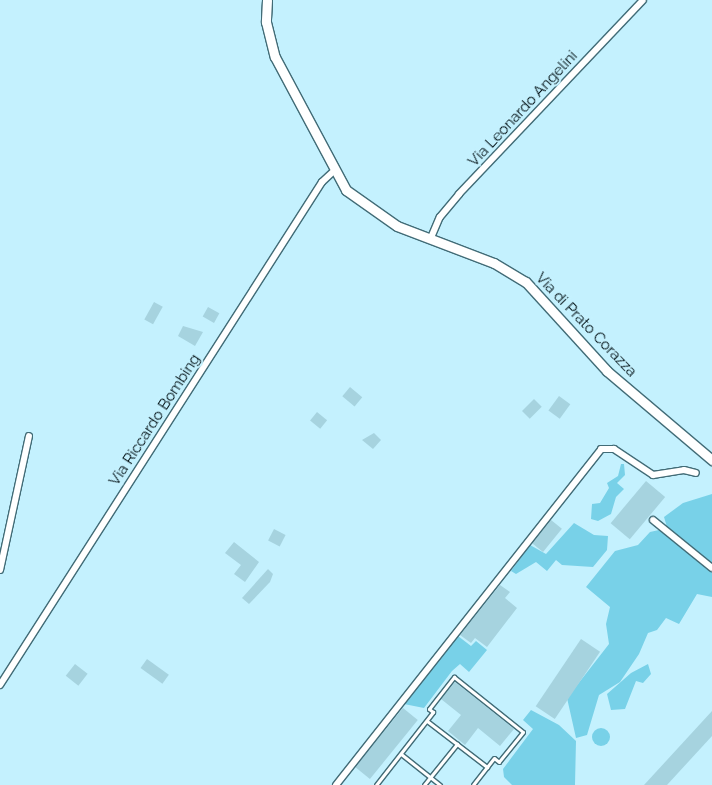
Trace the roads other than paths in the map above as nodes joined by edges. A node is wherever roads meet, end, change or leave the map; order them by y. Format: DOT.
graph roads {
  1 [pos="267,0"];
  2 [pos="643,0"];
  3 [pos="334,171"];
  4 [pos="430,240"];
  5 [pos="29,436"];
  6 [pos="712,460"];
  7 [pos="696,473"];
  8 [pos="653,520"];
  9 [pos="712,568"];
  10 [pos="0,570"];
  11 [pos="0,685"];
  12 [pos="427,721"];
  13 [pos="457,744"];
  14 [pos="400,754"];
  15 [pos="487,767"];
  16 [pos="430,777"];
  17 [pos="336,785"];
  18 [pos="376,785"];
  19 [pos="424,785"];
  20 [pos="440,785"];
  21 [pos="473,785"];
  1 -- 3 [label="street, Via di Prato Corazza"];
  2 -- 4 [label="street, Via Leonardo Angelini"];
  3 -- 4 [label="street, Via di Prato Corazza"];
  3 -- 11 [label="street, Via Riccardo Bombing"];
  4 -- 6 [label="street, Via di Prato Corazza"];
  5 -- 10 [label="street"];
  7 -- 17 [label="street"];
  8 -- 9 [label="street"];
  12 -- 13 [label="lane"];
  12 -- 14 [label="lane"];
  12 -- 15 [label="lane"];
  13 -- 15 [label="lane"];
  13 -- 16 [label="lane"];
  14 -- 16 [label="lane"];
  14 -- 18 [label="lane"];
  15 -- 21 [label="lane"];
  16 -- 19 [label="lane"];
  16 -- 20 [label="lane"];
}
